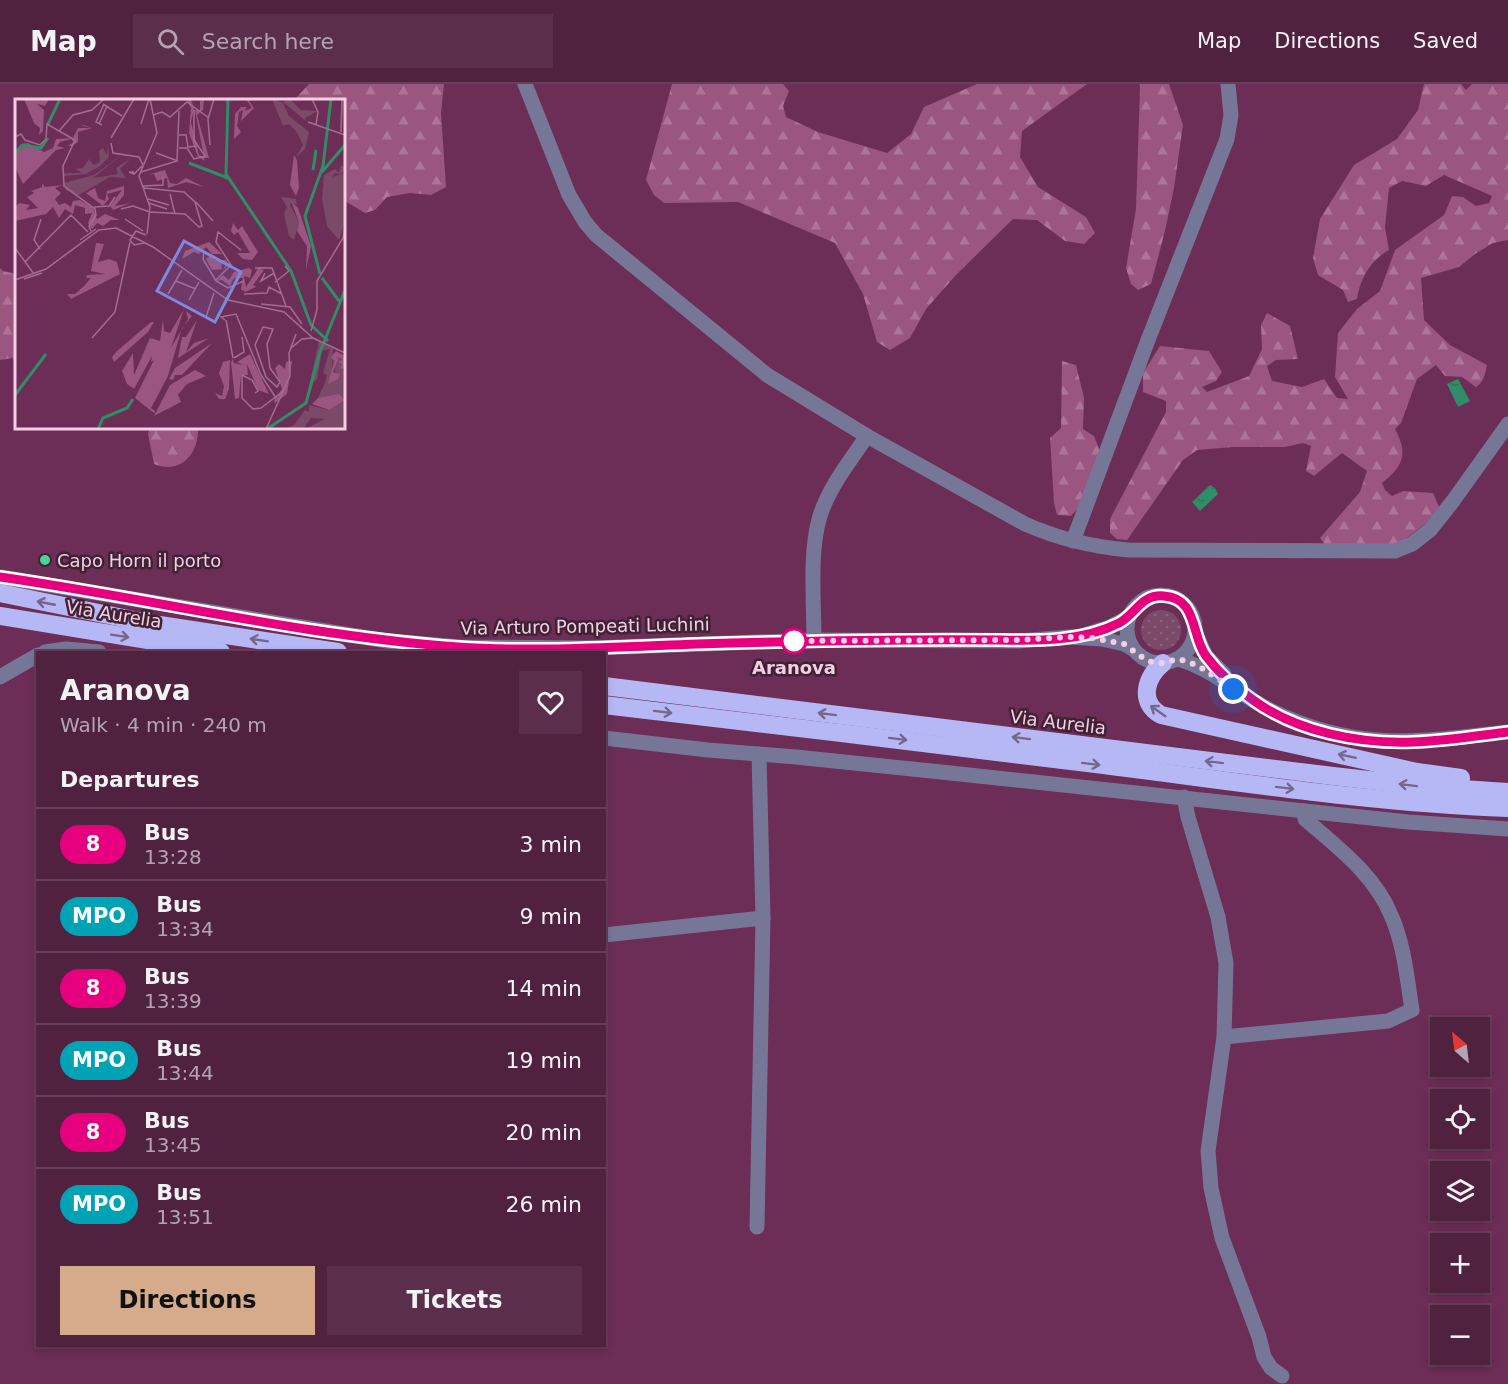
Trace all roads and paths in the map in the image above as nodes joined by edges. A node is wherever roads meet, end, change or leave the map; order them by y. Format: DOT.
graph roads {
  1 [pos="525,84"];
  2 [pos="1228,84"];
  3 [pos="1508,424"];
  4 [pos="867,436"];
  5 [pos="1074,541"];
  6 [pos="0,577"];
  7 [pos="0,593"];
  8 [pos="0,616"];
  9 [pos="1129,617"];
  10 [pos="0,626"];
  11 [pos="70,627"];
  12 [pos="1195,632"];
  13 [pos="1069,637"];
  14 [pos="814,640"];
  15 [pos="1133,649"];
  16 [pos="52,651"];
  17 [pos="88,651"];
  18 [pos="215,651"];
  19 [pos="331,651"];
  20 [pos="36,657"];
  21 [pos="1170,661"];
  22 [pos="0,677"];
  23 [pos="606,686"];
  24 [pos="1250,699"];
  25 [pos="606,705"];
  26 [pos="1508,732"];
  27 [pos="606,738"];
  28 [pos="759,754"];
  29 [pos="1508,781"];
  30 [pos="1508,792"];
  31 [pos="1184,797"];
  32 [pos="1508,808"];
  33 [pos="1304,811"];
  34 [pos="1508,829"];
  35 [pos="763,918"];
  36 [pos="606,935"];
  37 [pos="1224,1037"];
  38 [pos="757,1227"];
  39 [pos="1282,1376"];
  1 -- 4 [label="street"];
  2 -- 5 [label="street"];
  3 -- 5 [label="street"];
  4 -- 5 [label="street"];
  4 -- 14 [label="street"];
  6 -- 14 [label="street, Via Arturo Pompeati Luchini"];
  19 -- 7 [label="highway, Via Aurelia, one-way"];
  8 -- 11 [label="highway, Via Aurelia"];
  9 -- 12 [label="street"];
  9 -- 13 [label="street, Via Arturo Pompeati Luchini"];
  9 -- 15 [label="street"];
  10 -- 11 [label="highway"];
  11 -- 18 [label="highway, Via Aurelia, one-way"];
  12 -- 21 [label="street"];
  12 -- 24 [label="street"];
  13 -- 14 [label="street, Via Arturo Pompeati Luchini"];
  13 -- 15 [label="street, Via Arturo Pompeati Luchini"];
  15 -- 21 [label="street"];
  16 -- 17 [label="street"];
  20 -- 22 [label="street"];
  21 -- 24 [label="street"];
  29 -- 21 [label="highway, one-way"];
  30 -- 23 [label="highway, Via Aurelia, one-way"];
  24 -- 26 [label="street"];
  25 -- 32 [label="highway, Via Aurelia, one-way"];
  27 -- 28 [label="street"];
  28 -- 31 [label="street"];
  28 -- 35 [label="street"];
  31 -- 33 [label="street"];
  31 -- 37 [label="street"];
  33 -- 34 [label="street"];
  33 -- 37 [label="street"];
  35 -- 36 [label="street"];
  35 -- 38 [label="street"];
  37 -- 39 [label="street"];
}
